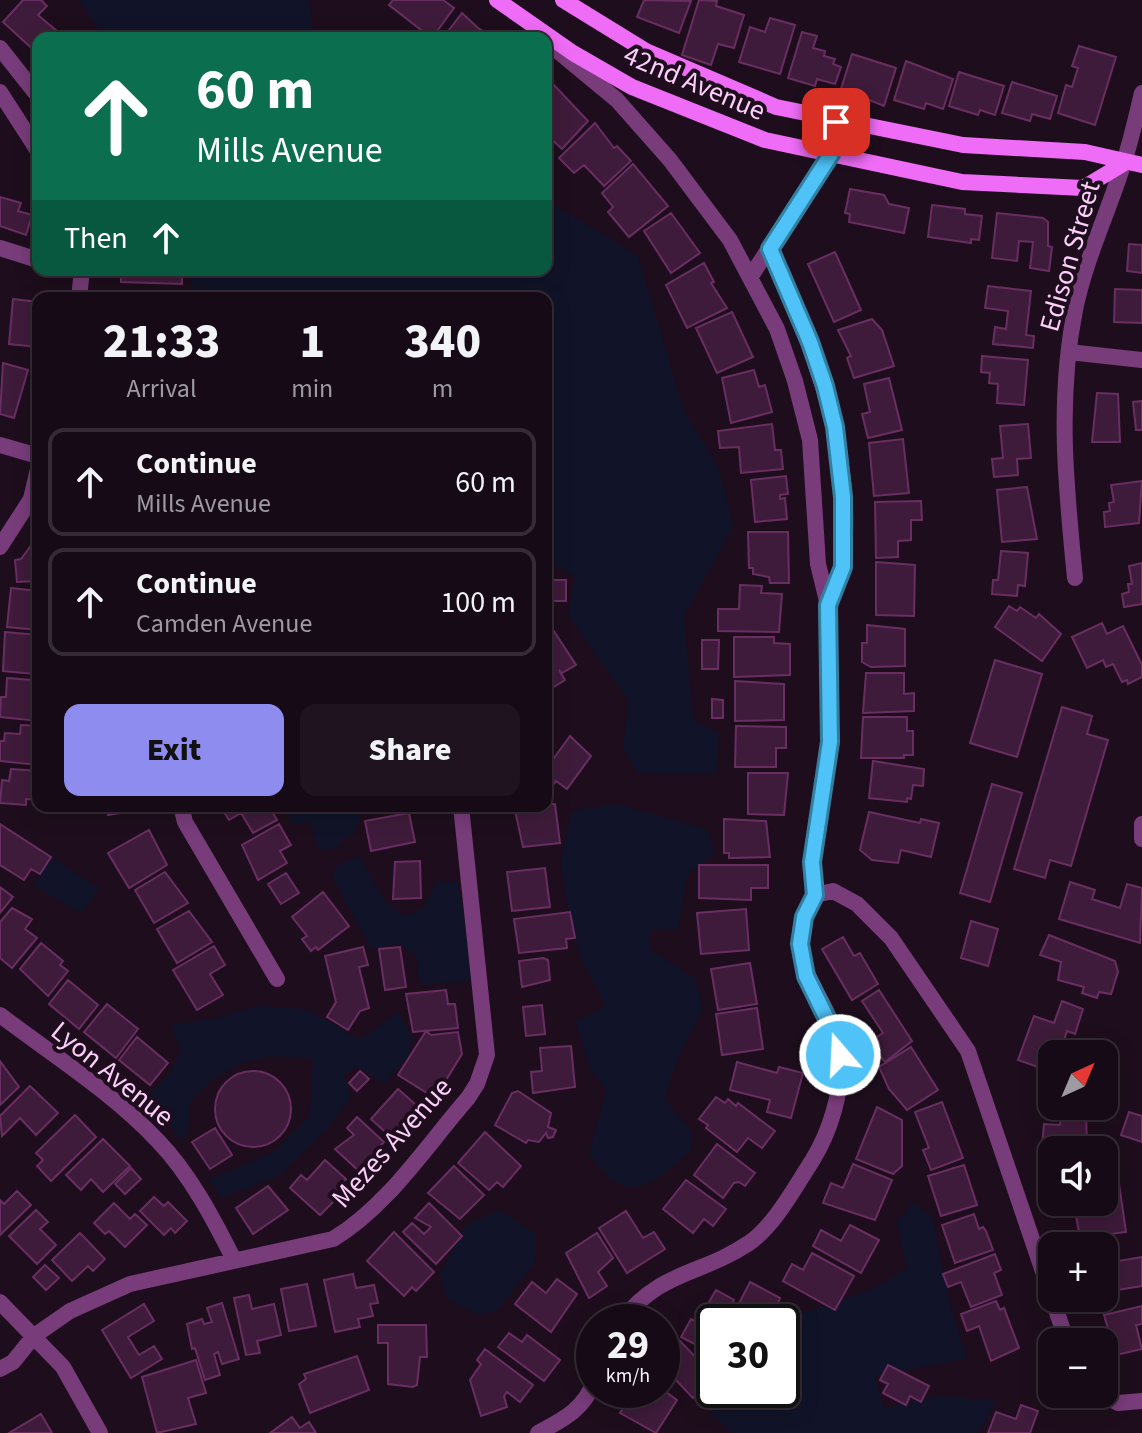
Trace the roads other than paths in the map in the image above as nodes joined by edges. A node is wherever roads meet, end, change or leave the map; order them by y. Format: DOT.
graph roads {
  1 [pos="563,0"];
  2 [pos="498,1"];
  3 [pos="536,32"];
  4 [pos="543,32"];
  5 [pos="552,38"];
  6 [pos="552,46"];
  7 [pos="0,48"];
  8 [pos="32,88"];
  9 [pos="0,92"];
  10 [pos="1142,93"];
  11 [pos="836,122"];
  12 [pos="32,142"];
  13 [pos="831,154"];
  14 [pos="1123,164"];
  15 [pos="1142,165"];
  16 [pos="0,248"];
  17 [pos="770,249"];
  18 [pos="32,258"];
  19 [pos="751,276"];
  20 [pos="1069,352"];
  21 [pos="1142,360"];
  22 [pos="0,445"];
  23 [pos="32,454"];
  24 [pos="32,495"];
  25 [pos="0,547"];
  26 [pos="1075,578"];
  27 [pos="828,605"];
  28 [pos="182,812"];
  29 [pos="462,812"];
  30 [pos="1142,824"];
  31 [pos="1142,839"];
  32 [pos="815,895"];
  33 [pos="277,979"];
  34 [pos="0,1015"];
  35 [pos="234,1260"];
  36 [pos="0,1302"];
  37 [pos="638,1304"];
  38 [pos="1062,1328"];
  39 [pos="34,1336"];
  40 [pos="0,1369"];
  41 [pos="1142,1401"];
  42 [pos="1118,1403"];
  43 [pos="578,1408"];
  44 [pos="100,1433"];
  45 [pos="538,1433"];
  1 -- 11 [label="street, 42nd Avenue"];
  2 -- 3 [label="street"];
  2 -- 4 [label="street, 42nd Avenue"];
  5 -- 13 [label="street, 42nd Avenue"];
  6 -- 19 [label="street"];
  7 -- 8 [label="street"];
  9 -- 12 [label="street"];
  10 -- 14 [label="street, Edison Street"];
  11 -- 13 [label="street"];
  11 -- 14 [label="street, 42nd Avenue"];
  13 -- 14 [label="street, 42nd Avenue"];
  13 -- 17 [label="street"];
  14 -- 15 [label="street, 42nd Avenue"];
  14 -- 20 [label="street, Edison Street"];
  16 -- 18 [label="street"];
  17 -- 19 [label="street"];
  17 -- 27 [label="street"];
  19 -- 27 [label="street"];
  20 -- 21 [label="street"];
  20 -- 26 [label="street, Edison Street"];
  22 -- 23 [label="street"];
  24 -- 25 [label="street"];
  27 -- 32 [label="street"];
  28 -- 33 [label="street"];
  29 -- 35 [label="street, Mezes Avenue"];
  30 -- 31 [label="street"];
  32 -- 37 [label="street"];
  32 -- 38 [label="street"];
  34 -- 35 [label="street, Lyon Avenue"];
  35 -- 39 [label="street, Mezes Avenue"];
  36 -- 39 [label="street"];
  39 -- 40 [label="street, Mezes Avenue"];
  39 -- 44 [label="street"];
  41 -- 42 [label="street"];
  43 -- 45 [label="street"];
}
